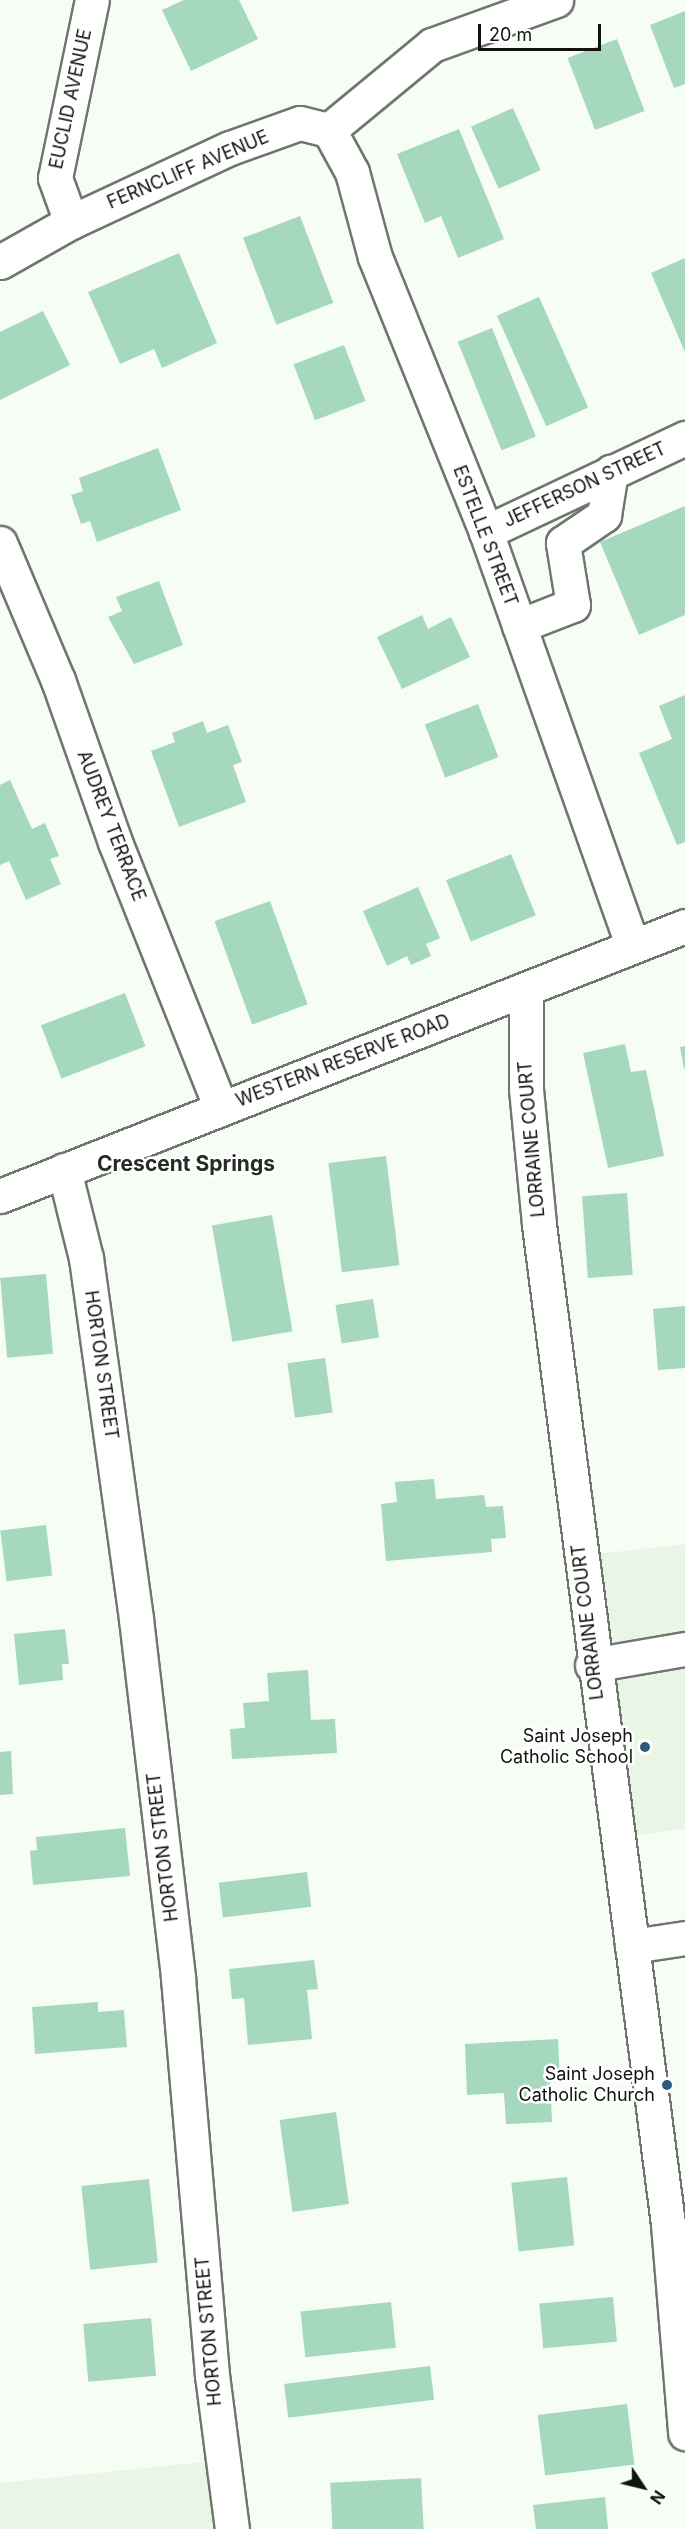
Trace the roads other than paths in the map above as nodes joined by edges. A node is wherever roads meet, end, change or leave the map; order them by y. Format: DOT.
graph roads {
  1 [pos="92,0"];
  2 [pos="556,0"];
  3 [pos="329,130"];
  4 [pos="71,222"];
  5 [pos="0,262"];
  6 [pos="685,438"];
  7 [pos="611,472"];
  8 [pos="486,532"];
  9 [pos="0,543"];
  10 [pos="519,626"];
  11 [pos="685,926"];
  12 [pos="633,946"];
  13 [pos="526,989"];
  14 [pos="221,1109"];
  15 [pos="64,1170"];
  16 [pos="0,1196"];
  17 [pos="685,1649"];
  18 [pos="592,1665"];
  19 [pos="685,1938"];
  20 [pos="632,1946"];
  21 [pos="685,2433"];
  22 [pos="231,2529"];
  1 -- 4 [label="street, EUCLID AVENUE"];
  2 -- 3 [label="street"];
  3 -- 4 [label="street, FERNCLIFF AVENUE"];
  3 -- 8 [label="street, ESTELLE STREET"];
  4 -- 5 [label="street"];
  6 -- 7 [label="street, JEFFERSON STREET"];
  7 -- 8 [label="street, JEFFERSON STREET"];
  7 -- 10 [label="street"];
  8 -- 10 [label="street, ESTELLE STREET"];
  9 -- 14 [label="street, AUDREY TERRACE"];
  10 -- 12 [label="street, ESTELLE STREET"];
  11 -- 12 [label="street, WESTERN RESERVE ROAD"];
  12 -- 13 [label="street, WESTERN RESERVE ROAD"];
  13 -- 14 [label="street, WESTERN RESERVE ROAD"];
  13 -- 18 [label="street, LORRAINE COURT"];
  14 -- 15 [label="street, WESTERN RESERVE ROAD"];
  15 -- 16 [label="street, WESTERN RESERVE ROAD"];
  15 -- 22 [label="street, HORTON STREET"];
  17 -- 18 [label="street"];
  18 -- 20 [label="street, LORRAINE COURT"];
  19 -- 20 [label="street"];
  20 -- 21 [label="street, LORRAINE COURT"];
}
